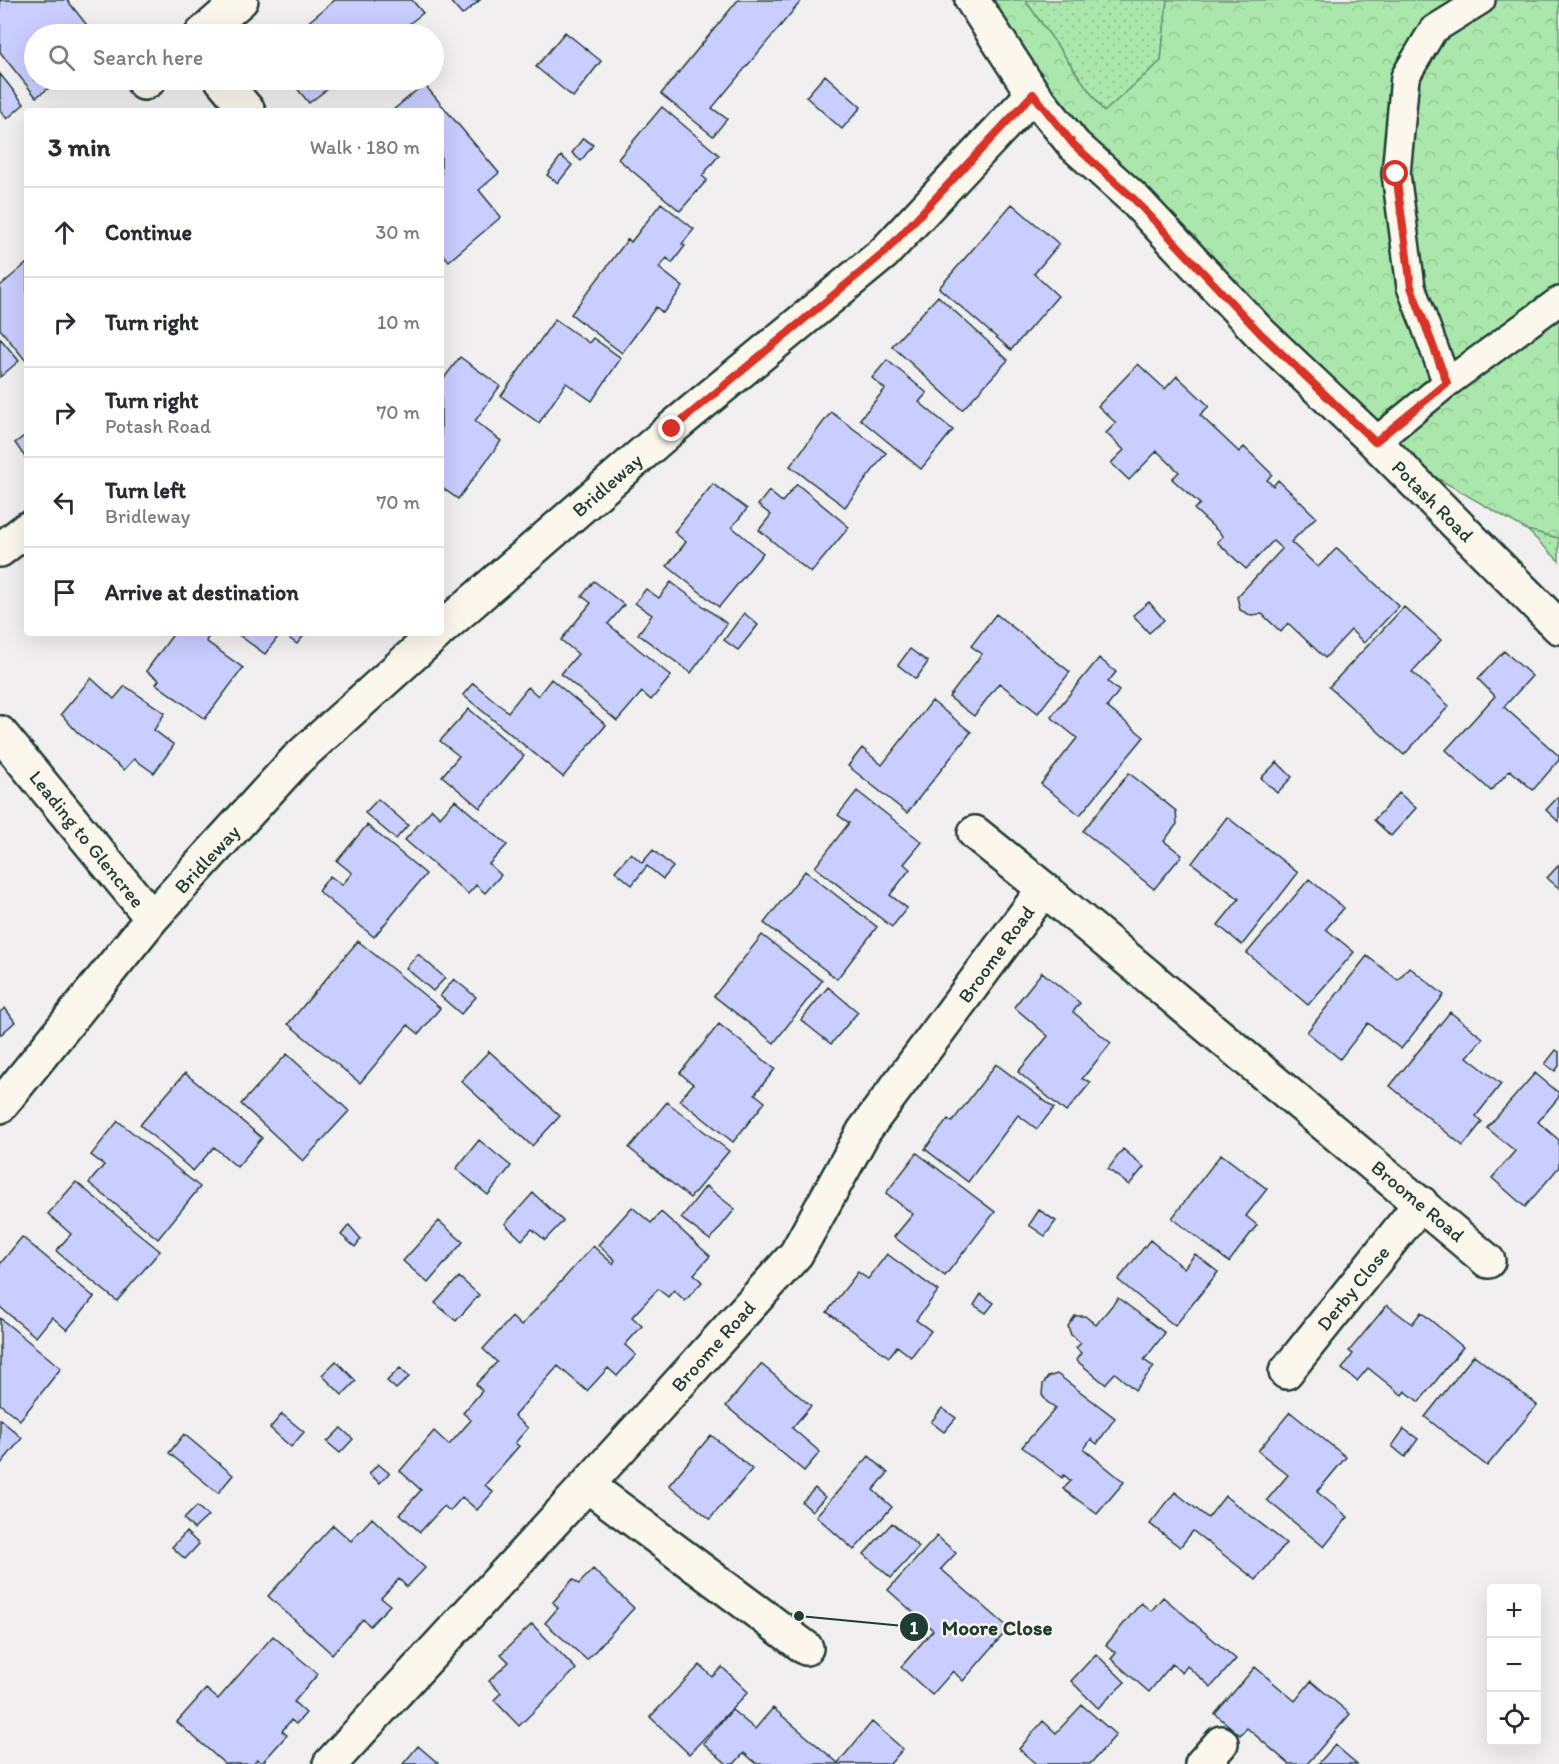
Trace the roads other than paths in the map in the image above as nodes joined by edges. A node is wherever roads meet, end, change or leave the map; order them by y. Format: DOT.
graph roads {
  1 [pos="241,0"];
  2 [pos="972,0"];
  3 [pos="1480,0"];
  4 [pos="213,24"];
  5 [pos="230,90"];
  6 [pos="1033,94"];
  7 [pos="245,108"];
  8 [pos="1559,301"];
  9 [pos="1447,383"];
  10 [pos="1375,442"];
  11 [pos="24,531"];
  12 [pos="0,550"];
  13 [pos="1554,616"];
  14 [pos="444,626"];
  15 [pos="434,636"];
  16 [pos="0,733"];
  17 [pos="975,833"];
  18 [pos="1044,889"];
  19 [pos="152,918"];
  20 [pos="0,1106"];
  21 [pos="1421,1203"];
  22 [pos="1488,1261"];
  23 [pos="1286,1372"];
  24 [pos="587,1485"];
  25 [pos="806,1648"];
  26 [pos="330,1764"];
  1 -- 4 [label="street"];
  2 -- 6 [label="street, Potash Road"];
  3 -- 9 [label="lane"];
  5 -- 7 [label="street"];
  6 -- 10 [label="street, Potash Road"];
  6 -- 14 [label="street, Bridleway"];
  8 -- 9 [label="lane"];
  9 -- 10 [label="lane"];
  10 -- 13 [label="street, Potash Road"];
  11 -- 12 [label="street"];
  15 -- 19 [label="street, Bridleway"];
  16 -- 19 [label="street, Leading to Glencree"];
  17 -- 18 [label="street, Broome Road"];
  18 -- 21 [label="street, Broome Road"];
  18 -- 24 [label="street, Broome Road"];
  19 -- 20 [label="street, Bridleway"];
  21 -- 22 [label="street, Broome Road"];
  21 -- 23 [label="street, Derby Close"];
  24 -- 25 [label="street"];
  24 -- 26 [label="street, Broome Road"];
}
